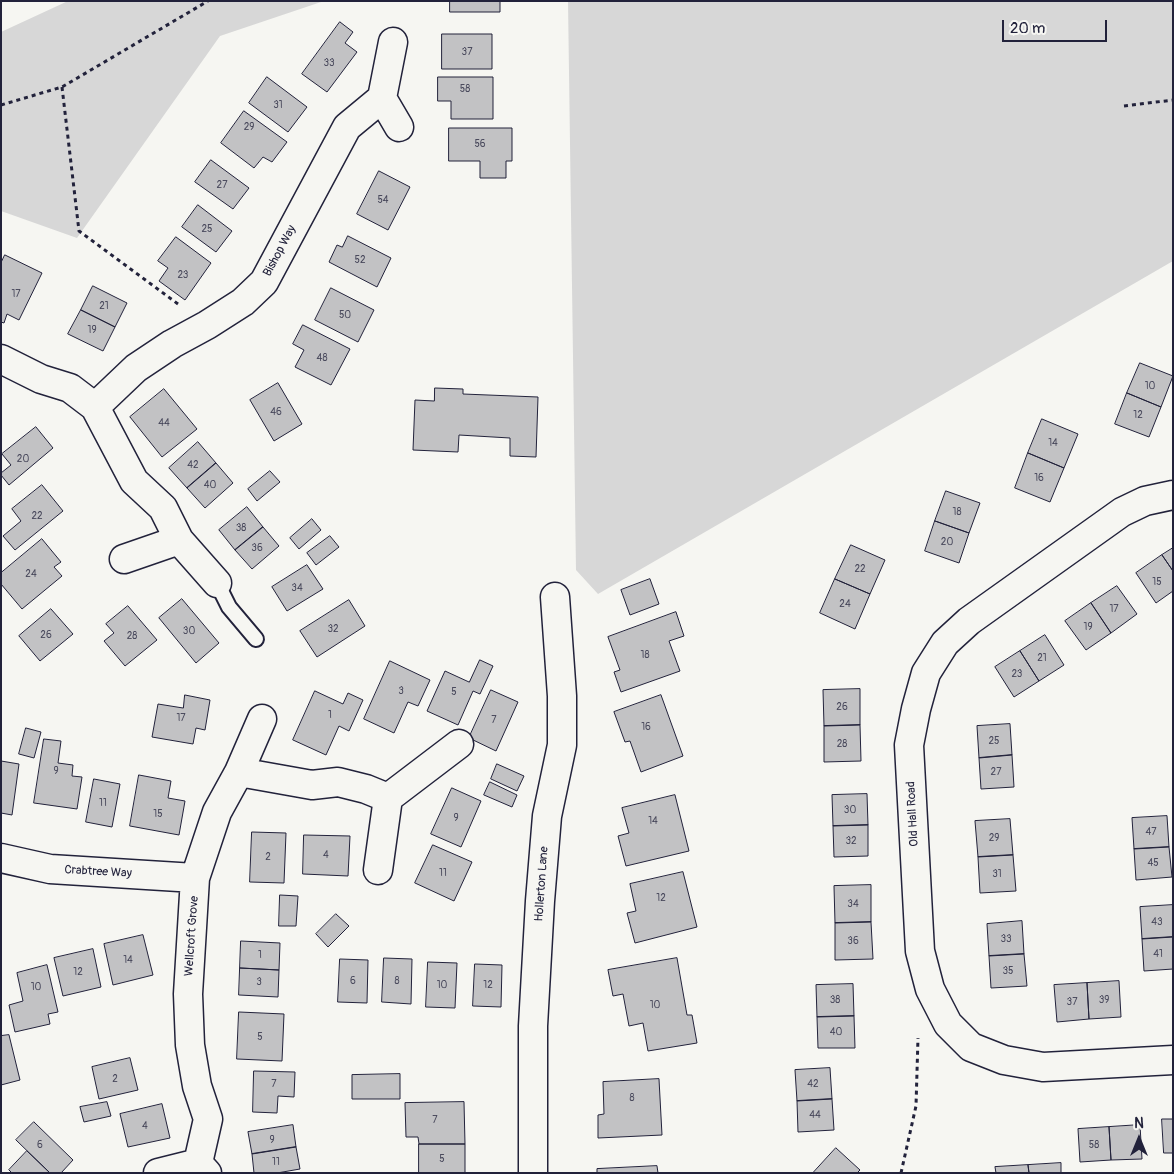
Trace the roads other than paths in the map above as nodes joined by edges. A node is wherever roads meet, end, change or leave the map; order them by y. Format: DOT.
graph roads {
  1 [pos="393,42"];
  2 [pos="382,98"];
  3 [pos="400,127"];
  4 [pos="1,359"];
  5 [pos="95,407"];
  6 [pos="1173,495"];
  7 [pos="180,540"];
  8 [pos="124,559"];
  9 [pos="217,583"];
  10 [pos="555,597"];
  11 [pos="256,639"];
  12 [pos="262,719"];
  13 [pos="459,744"];
  14 [pos="239,772"];
  15 [pos="388,798"];
  16 [pos="1,858"];
  17 [pos="378,870"];
  18 [pos="196,878"];
  19 [pos="1173,1060"];
  20 [pos="202,1168"];
  21 [pos="158,1173"];
  22 [pos="534,1173"];
  1 -- 2 [label="street"];
  2 -- 3 [label="street"];
  2 -- 5 [label="street, Bishop Way"];
  4 -- 5 [label="street"];
  5 -- 7 [label="street"];
  6 -- 19 [label="street, Old Hall Road"];
  7 -- 8 [label="street"];
  7 -- 9 [label="street"];
  9 -- 11 [label="lane"];
  10 -- 22 [label="street, Hollerton Lane"];
  12 -- 14 [label="street, Wellcroft Grove"];
  13 -- 15 [label="street"];
  14 -- 15 [label="street"];
  14 -- 18 [label="street, Wellcroft Grove"];
  15 -- 17 [label="street"];
  16 -- 18 [label="street, Crabtree Way"];
  18 -- 20 [label="street, Wellcroft Grove"];
  20 -- 21 [label="street, Wellcroft Grove"];
}
